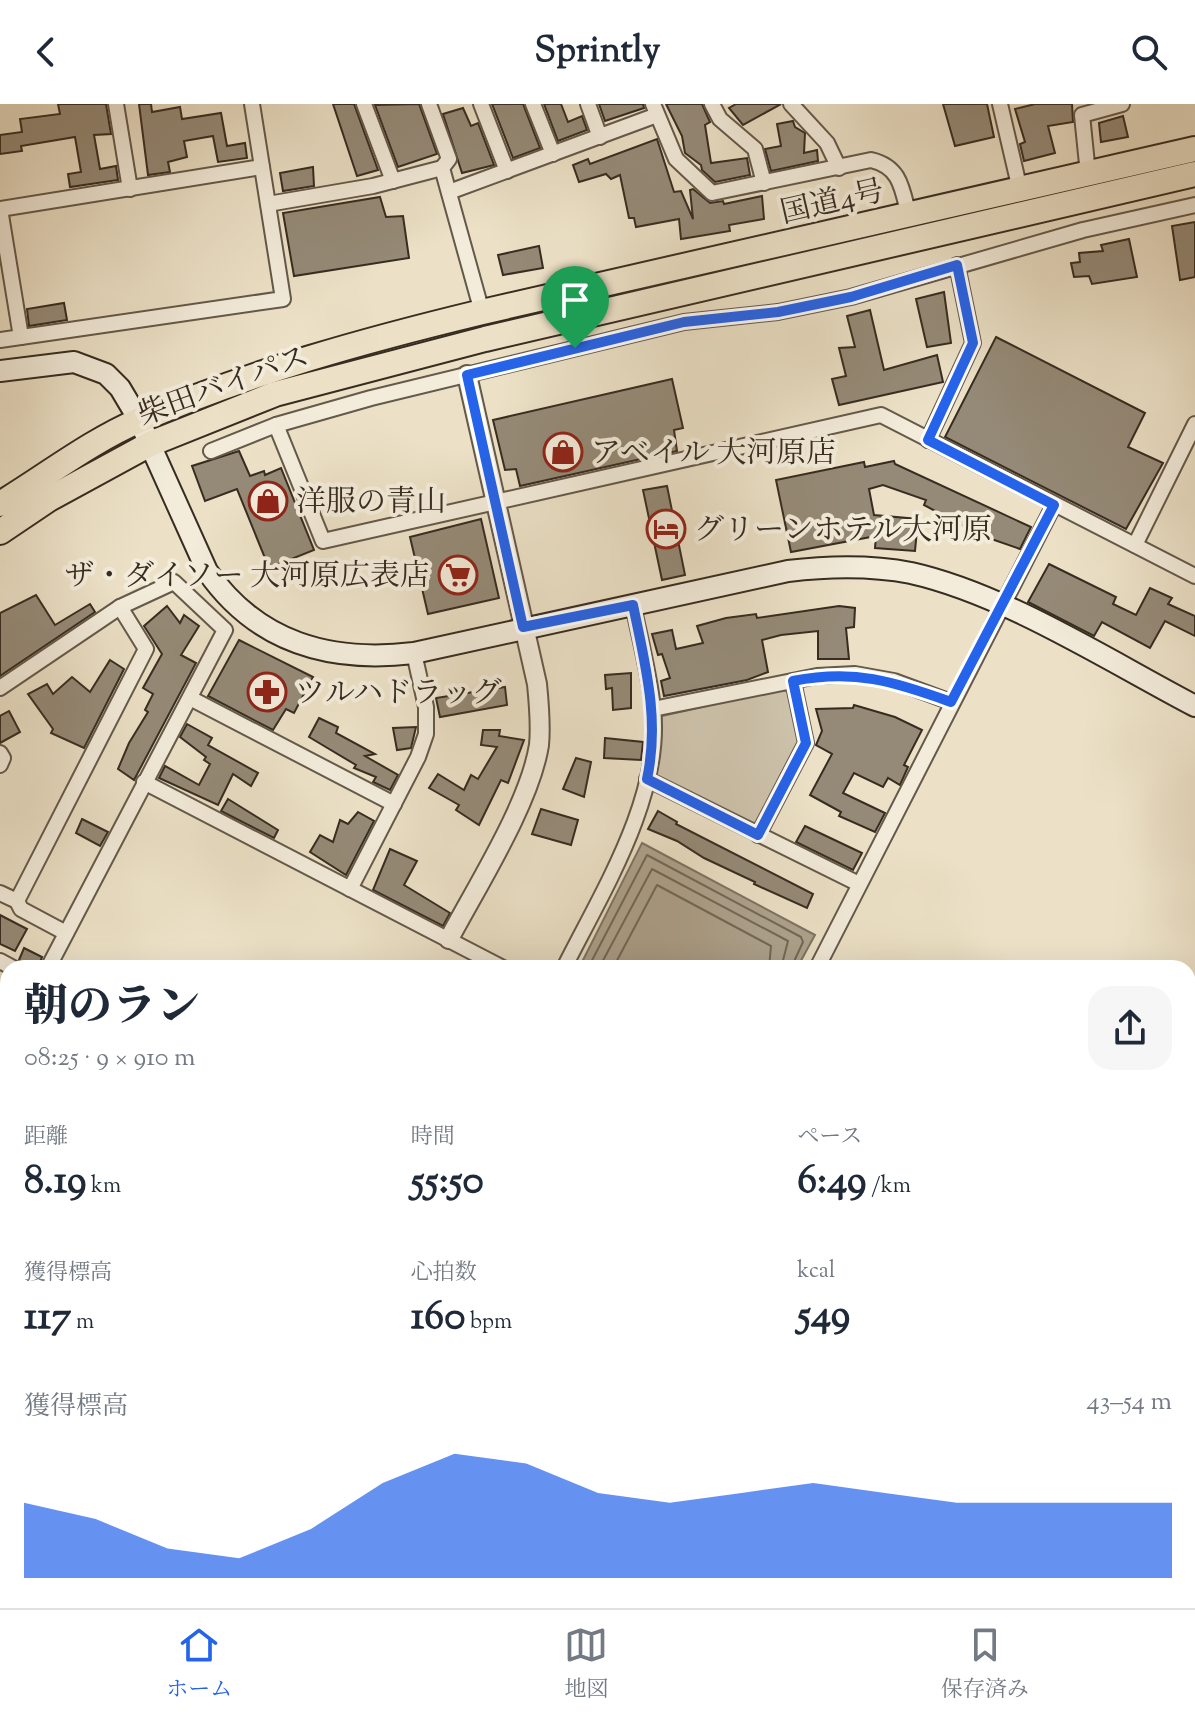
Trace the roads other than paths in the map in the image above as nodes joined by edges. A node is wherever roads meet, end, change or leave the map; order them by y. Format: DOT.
graph roads {
  1 [pos="116,104"];
  2 [pos="252,104"];
  3 [pos="364,104"];
  4 [pos="429,104"];
  5 [pos="481,104"];
  6 [pos="533,104"];
  7 [pos="588,104"];
  8 [pos="712,104"];
  9 [pos="791,104"];
  10 [pos="1000,104"];
  11 [pos="1122,104"];
  12 [pos="655,110"];
  13 [pos="600,137"];
  14 [pos="1195,149"];
  15 [pos="553,154"];
  16 [pos="262,167"];
  17 [pos="442,168"];
  18 [pos="839,168"];
  19 [pos="507,171"];
  20 [pos="1088,174"];
  21 [pos="1195,174"];
  22 [pos="393,181"];
  23 [pos="764,183"];
  24 [pos="130,189"];
  25 [pos="1020,190"];
  26 [pos="449,192"];
  27 [pos="268,204"];
  28 [pos="1195,205"];
  29 [pos="0,209"];
  30 [pos="909,216"];
  31 [pos="957,265"];
  32 [pos="482,312"];
  33 [pos="21,337"];
  34 [pos="485,339"];
  35 [pos="0,340"];
  36 [pos="0,371"];
  37 [pos="467,375"];
  38 [pos="139,420"];
  39 [pos="1195,424"];
  40 [pos="276,425"];
  41 [pos="928,440"];
  42 [pos="150,444"];
  43 [pos="211,451"];
  44 [pos="496,502"];
  45 [pos="0,504"];
  46 [pos="1054,505"];
  47 [pos="0,532"];
  48 [pos="1135,545"];
  49 [pos="1195,576"];
  50 [pos="633,605"];
  51 [pos="1002,605"];
  52 [pos="120,607"];
  53 [pos="523,627"];
  54 [pos="414,653"];
  55 [pos="793,681"];
  56 [pos="0,688"];
  57 [pos="190,698"];
  58 [pos="951,702"];
  59 [pos="1195,706"];
  60 [pos="653,709"];
  61 [pos="0,753"];
  62 [pos="0,765"];
  63 [pos="647,779"];
  64 [pos="144,782"];
  65 [pos="394,804"];
  66 [pos="758,835"];
  67 [pos="859,884"];
  68 [pos="350,889"];
  69 [pos="0,893"];
  70 [pos="17,901"];
  71 [pos="66,933"];
  72 [pos="449,939"];
  73 [pos="52,960"];
  74 [pos="488,960"];
  75 [pos="568,960"];
  76 [pos="821,960"];
  1 -- 24 [label="street"];
  2 -- 16 [label="street"];
  3 -- 22 [label="street"];
  4 -- 17 [label="street"];
  5 -- 19 [label="street"];
  6 -- 15 [label="street"];
  7 -- 13 [label="street"];
  8 -- 23 [label="street"];
  9 -- 18 [label="street"];
  10 -- 25 [label="street"];
  11 -- 20 [label="street"];
  12 -- 13 [label="street"];
  12 -- 23 [label="street"];
  13 -- 15 [label="street"];
  14 -- 20 [label="highway, 国道4号"];
  15 -- 19 [label="street"];
  16 -- 24 [label="street"];
  16 -- 27 [label="street"];
  17 -- 22 [label="street"];
  17 -- 26 [label="street"];
  18 -- 23 [label="street"];
  18 -- 30 [label="street"];
  19 -- 26 [label="street"];
  20 -- 25 [label="highway, 国道4号"];
  21 -- 34 [label="highway, 国道4号"];
  22 -- 27 [label="street"];
  24 -- 29 [label="street"];
  25 -- 30 [label="highway, 国道4号"];
  26 -- 32 [label="street"];
  27 -- 33 [label="street"];
  28 -- 31 [label="street"];
  29 -- 33 [label="street"];
  30 -- 32 [label="highway, 国道4号"];
  31 -- 37 [label="street"];
  31 -- 41 [label="street"];
  32 -- 38 [label="highway, 柴田バイパス"];
  33 -- 35 [label="street"];
  34 -- 42 [label="highway, 柴田バイパス"];
  36 -- 38 [label="main road"];
  37 -- 40 [label="street"];
  37 -- 44 [label="street"];
  38 -- 42 [label="main road"];
  38 -- 45 [label="highway, 柴田バイパス"];
  39 -- 48 [label="street"];
  40 -- 43 [label="street"];
  40 -- 44 [label="street"];
  41 -- 44 [label="street"];
  41 -- 46 [label="street"];
  42 -- 47 [label="highway, 柴田バイパス"];
  42 -- 54 [label="main road"];
  44 -- 53 [label="street"];
  46 -- 48 [label="street"];
  46 -- 51 [label="street"];
  48 -- 49 [label="street"];
  50 -- 51 [label="main road"];
  50 -- 53 [label="main road"];
  50 -- 60 [label="street"];
  51 -- 58 [label="street"];
  51 -- 59 [label="main road"];
  52 -- 56 [label="street"];
  52 -- 57 [label="street"];
  52 -- 70 [label="street"];
  53 -- 54 [label="main road"];
  53 -- 72 [label="street"];
  54 -- 65 [label="street"];
  55 -- 58 [label="street"];
  55 -- 60 [label="street"];
  55 -- 66 [label="street"];
  57 -- 64 [label="street"];
  57 -- 65 [label="street"];
  58 -- 67 [label="street"];
  60 -- 63 [label="street"];
  61 -- 62 [label="street"];
  63 -- 66 [label="street"];
  63 -- 75 [label="street"];
  64 -- 68 [label="street"];
  64 -- 71 [label="street"];
  65 -- 68 [label="street"];
  66 -- 67 [label="street"];
  67 -- 76 [label="street"];
  68 -- 72 [label="street"];
  69 -- 70 [label="street"];
  70 -- 71 [label="street"];
  71 -- 73 [label="street"];
  72 -- 74 [label="street"];
}
